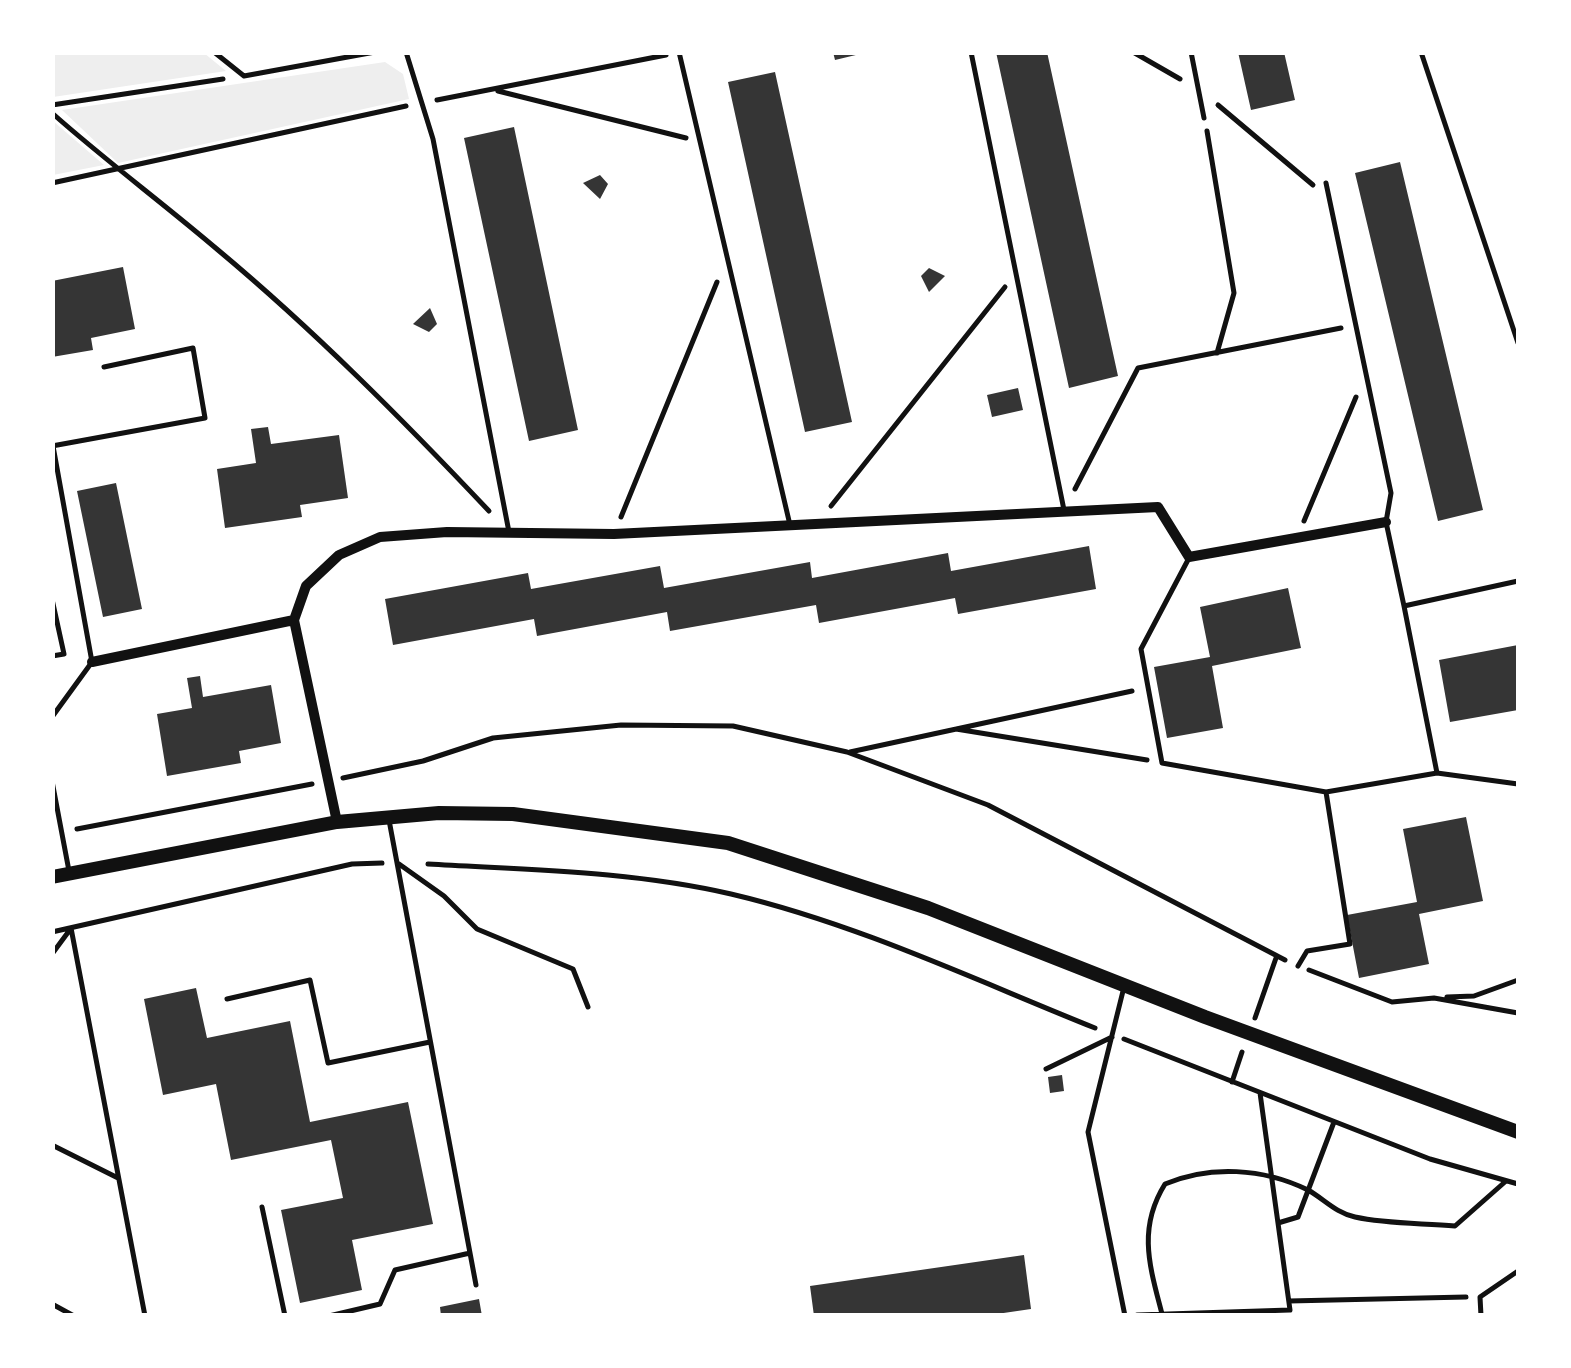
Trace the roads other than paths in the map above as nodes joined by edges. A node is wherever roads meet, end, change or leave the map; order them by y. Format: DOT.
graph roads {
  1 [pos="214,52"];
  2 [pos="374,52"];
  3 [pos="406,52"];
  4 [pos="678,52"];
  5 [pos="971,52"];
  6 [pos="1191,52"];
  7 [pos="1204,118"];
  8 [pos="1326,182"];
  9 [pos="104,367"];
  10 [pos="53,446"];
  11 [pos="1064,510"];
  12 [pos="1386,522"];
  13 [pos="790,525"];
  14 [pos="508,532"];
  15 [pos="1190,557"];
  16 [pos="1518,581"];
  17 [pos="1404,606"];
  18 [pos="294,620"];
  19 [pos="92,662"];
  20 [pos="52,717"];
  21 [pos="1436,773"];
  22 [pos="52,780"];
  23 [pos="1518,784"];
  24 [pos="1326,792"];
  25 [pos="388,817"];
  26 [pos="337,822"];
  27 [pos="397,862"];
  28 [pos="69,874"];
  29 [pos="52,877"];
  30 [pos="1298,966"];
  31 [pos="1124,986"];
  32 [pos="227,999"];
  33 [pos="588,1007"];
  34 [pos="1114,1035"];
  35 [pos="430,1042"];
  36 [pos="1046,1069"];
  37 [pos="1518,1132"];
  38 [pos="262,1207"];
  39 [pos="470,1252"];
  40 [pos="1518,1270"];
  41 [pos="476,1285"];
  42 [pos="1124,1315"];
  43 [pos="285,1316"];
  44 [pos="329,1316"];
  45 [pos="1481,1316"];
  1 -- 2 [label="lane"];
  3 -- 14 [label="lane"];
  4 -- 13 [label="lane"];
  5 -- 11 [label="lane"];
  6 -- 7 [label="lane"];
  8 -- 12 [label="lane"];
  9 -- 10 [label="lane"];
  10 -- 19 [label="lane"];
  11 -- 13 [label="street"];
  11 -- 15 [label="street"];
  12 -- 15 [label="street"];
  12 -- 17 [label="lane"];
  13 -- 14 [label="street"];
  14 -- 18 [label="street"];
  15 -- 24 [label="lane"];
  16 -- 17 [label="lane"];
  17 -- 21 [label="lane"];
  18 -- 19 [label="street"];
  18 -- 26 [label="street"];
  19 -- 20 [label="lane"];
  21 -- 23 [label="lane"];
  21 -- 24 [label="lane"];
  22 -- 28 [label="lane"];
  24 -- 30 [label="lane"];
  25 -- 26 [label="street"];
  25 -- 27 [label="lane"];
  25 -- 31 [label="street"];
  26 -- 28 [label="street"];
  27 -- 33 [label="lane"];
  27 -- 35 [label="lane"];
  28 -- 29 [label="street"];
  31 -- 34 [label="lane"];
  31 -- 37 [label="street"];
  32 -- 35 [label="lane"];
  34 -- 36 [label="lane"];
  34 -- 42 [label="lane"];
  35 -- 39 [label="lane"];
  38 -- 43 [label="lane"];
  39 -- 41 [label="lane"];
  39 -- 44 [label="lane"];
  40 -- 45 [label="lane"];
}
